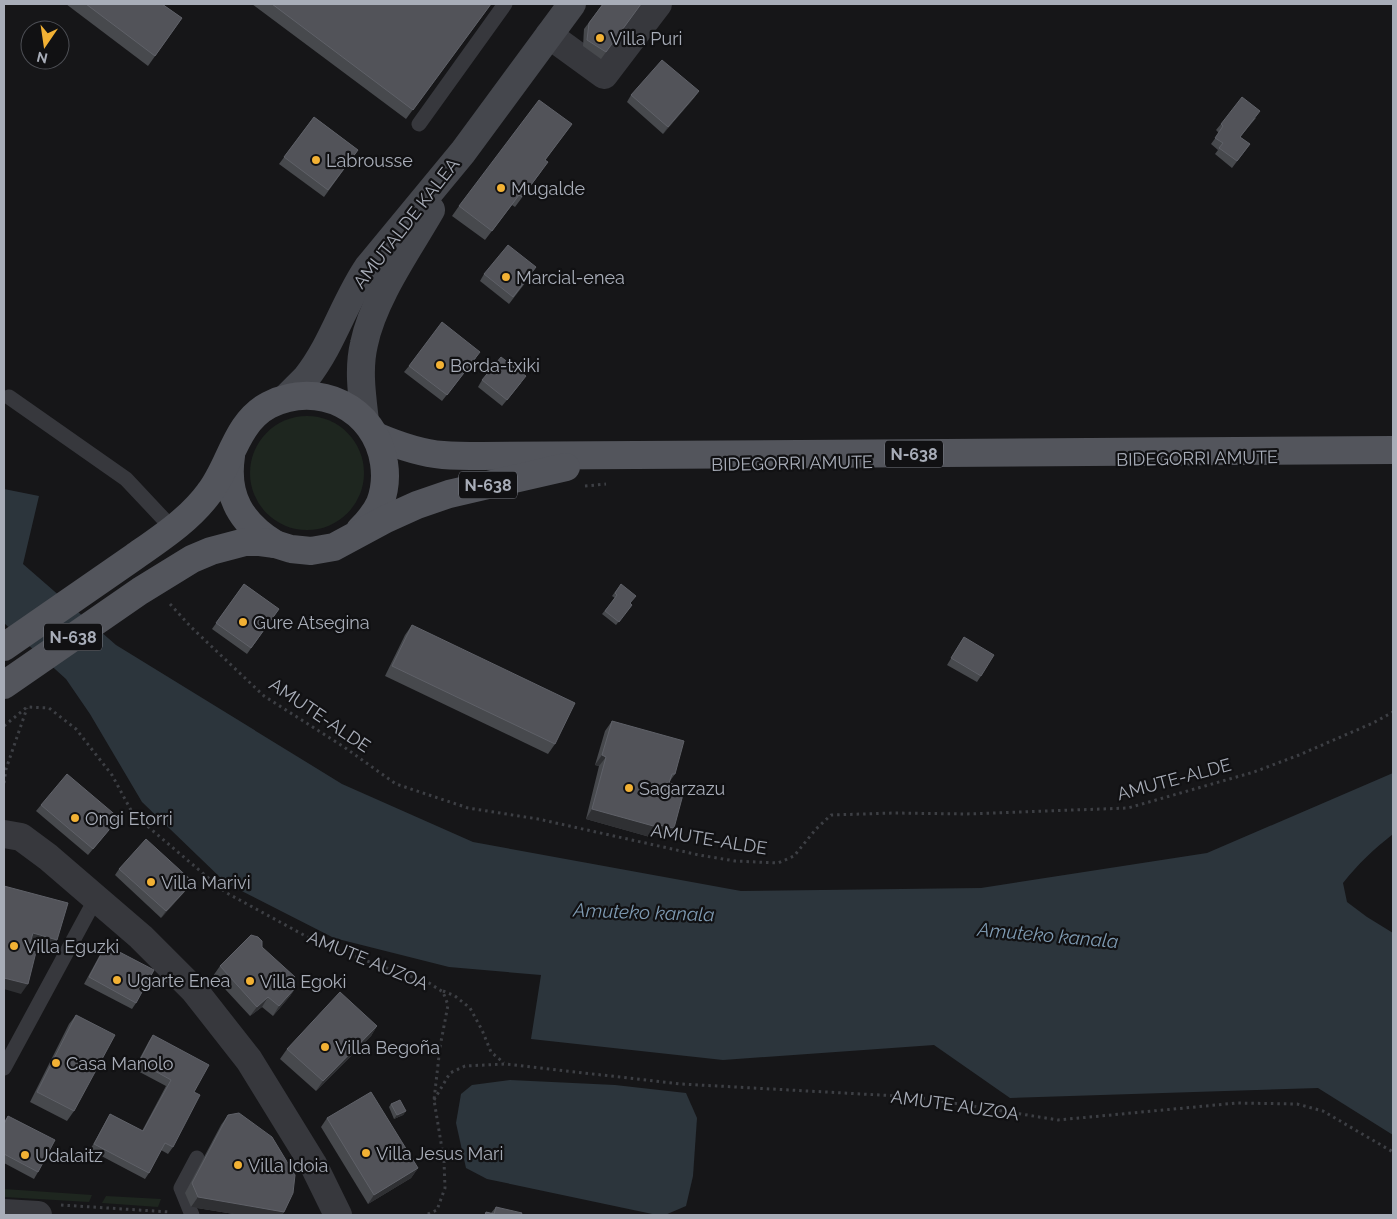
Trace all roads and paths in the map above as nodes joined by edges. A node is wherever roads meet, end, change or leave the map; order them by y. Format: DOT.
graph roads {
  1 [pos="505,4"];
  2 [pos="572,4"];
  3 [pos="658,4"];
  4 [pos="549,35"];
  5 [pos="419,124"];
  6 [pos="463,152"];
  7 [pos="9,396"];
  8 [pos="287,397"];
  9 [pos="370,428"];
  10 [pos="1393,450"];
  11 [pos="232,452"];
  12 [pos="627,456"];
  13 [pos="608,484"];
  14 [pos="580,486"];
  15 [pos="173,529"];
  16 [pos="355,535"];
  17 [pos="275,544"];
  18 [pos="147,587"];
  19 [pos="4,647"];
  20 [pos="5,684"];
  21 [pos="27,707"];
  22 [pos="1393,712"];
  23 [pos="4,726"];
  24 [pos="4,783"];
  25 [pos="4,834"];
  26 [pos="96,898"];
  27 [pos="440,990"];
  28 [pos="505,1064"];
  29 [pos="4,1068"];
  30 [pos="434,1100"];
  31 [pos="1393,1152"];
  32 [pos="197,1158"];
  33 [pos="45,1210"];
  34 [pos="334,1212"];
  35 [pos="4,1213"];
  36 [pos="191,1214"];
  37 [pos="426,1215"];
  1 -- 5 [label="lane"];
  2 -- 4 [label="main road, AMUTALDE KALEA"];
  3 -- 4 [label="street"];
  4 -- 6 [label="main road, AMUTALDE KALEA"];
  6 -- 8 [label="main road, AMUTALDE KALEA"];
  6 -- 9 [label="main road, AMUTALDE KALEA"];
  7 -- 15 [label="lane"];
  8 -- 9 [label="main road, N-638"];
  8 -- 11 [label="main road, N-638"];
  9 -- 12 [label="main road, N-638"];
  9 -- 16 [label="main road, N-638"];
  10 -- 12 [label="main road, N-638"];
  11 -- 15 [label="main road, N-638"];
  11 -- 17 [label="main road, N-638"];
  12 -- 16 [label="main road, N-638"];
  13 -- 14 [label="path"];
  15 -- 19 [label="main road, N-638"];
  16 -- 17 [label="main road, N-638"];
  17 -- 18 [label="main road, N-638"];
  18 -- 20 [label="main road, N-638"];
  18 -- 22 [label="path, AMUTE-ALDE"];
  21 -- 23 [label="path"];
  21 -- 24 [label="path"];
  21 -- 27 [label="path, AMUTE AUZOA"];
  25 -- 26 [label="street"];
  26 -- 29 [label="lane"];
  26 -- 34 [label="street"];
  27 -- 28 [label="path, AMUTE AUZOA"];
  27 -- 30 [label="path, AMUTE AUZOA"];
  28 -- 30 [label="path, AMUTE AUZOA"];
  28 -- 31 [label="path, AMUTE AUZOA"];
  30 -- 37 [label="path, AMUTE AUZOA"];
  32 -- 36 [label="lane"];
  33 -- 35 [label="street"];
  33 -- 36 [label="path"];
}
